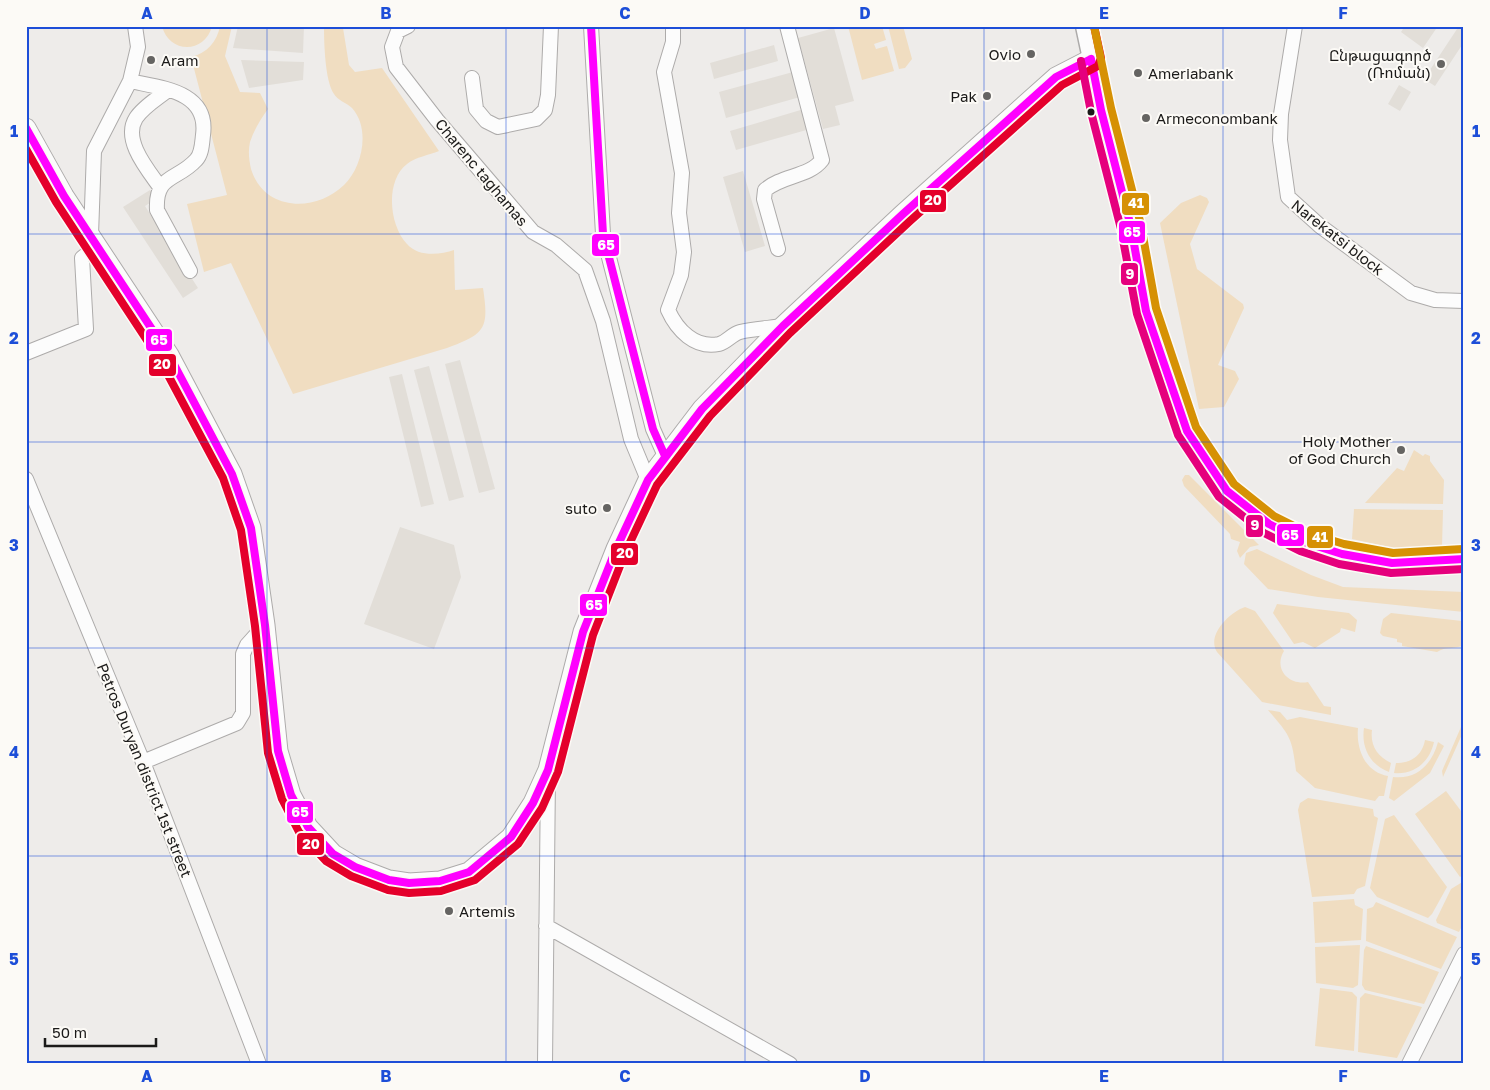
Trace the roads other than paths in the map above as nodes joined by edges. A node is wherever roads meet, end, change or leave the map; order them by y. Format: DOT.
graph roads {
  1 [pos="135,26"];
  2 [pos="408,26"];
  3 [pos="551,26"];
  4 [pos="591,26"];
  5 [pos="673,26"];
  6 [pos="786,26"];
  7 [pos="1084,26"];
  8 [pos="1295,26"];
  9 [pos="1090,59"];
  10 [pos="472,78"];
  11 [pos="130,81"];
  12 [pos="168,90"];
  13 [pos="26,128"];
  14 [pos="160,187"];
  15 [pos="95,240"];
  16 [pos="778,249"];
  17 [pos="190,271"];
  18 [pos="1464,301"];
  19 [pos="783,326"];
  20 [pos="26,353"];
  21 [pos="665,456"];
  22 [pos="26,479"];
  23 [pos="648,480"];
  24 [pos="1464,559"];
  25 [pos="265,625"];
  26 [pos="143,762"];
  27 [pos="548,770"];
  28 [pos="546,926"];
  29 [pos="1464,954"];
  30 [pos="259,1064"];
  31 [pos="545,1064"];
  32 [pos="790,1064"];
  33 [pos="1409,1064"];
  1 -- 11 [label="street"];
  2 -- 23 [label="street, Charenc taghamas"];
  3 -- 10 [label="street"];
  4 -- 21 [label="street"];
  5 -- 19 [label="street"];
  6 -- 16 [label="street"];
  7 -- 9 [label="street"];
  8 -- 18 [label="street, Narekatsi block"];
  9 -- 19 [label="main road"];
  9 -- 24 [label="main road"];
  11 -- 12 [label="street"];
  11 -- 15 [label="street"];
  12 -- 14 [label="street"];
  12 -- 14 [label="street"];
  13 -- 15 [label="main road"];
  14 -- 17 [label="street"];
  15 -- 20 [label="street"];
  15 -- 25 [label="main road"];
  19 -- 21 [label="main road"];
  21 -- 23 [label="main road"];
  22 -- 26 [label="street, Petros Duryan district 1st street"];
  23 -- 27 [label="main road"];
  25 -- 26 [label="street"];
  25 -- 27 [label="main road"];
  26 -- 30 [label="street, Petros Duryan district 1st street"];
  27 -- 28 [label="street"];
  28 -- 31 [label="street"];
  28 -- 32 [label="street"];
  29 -- 33 [label="street"];
}
